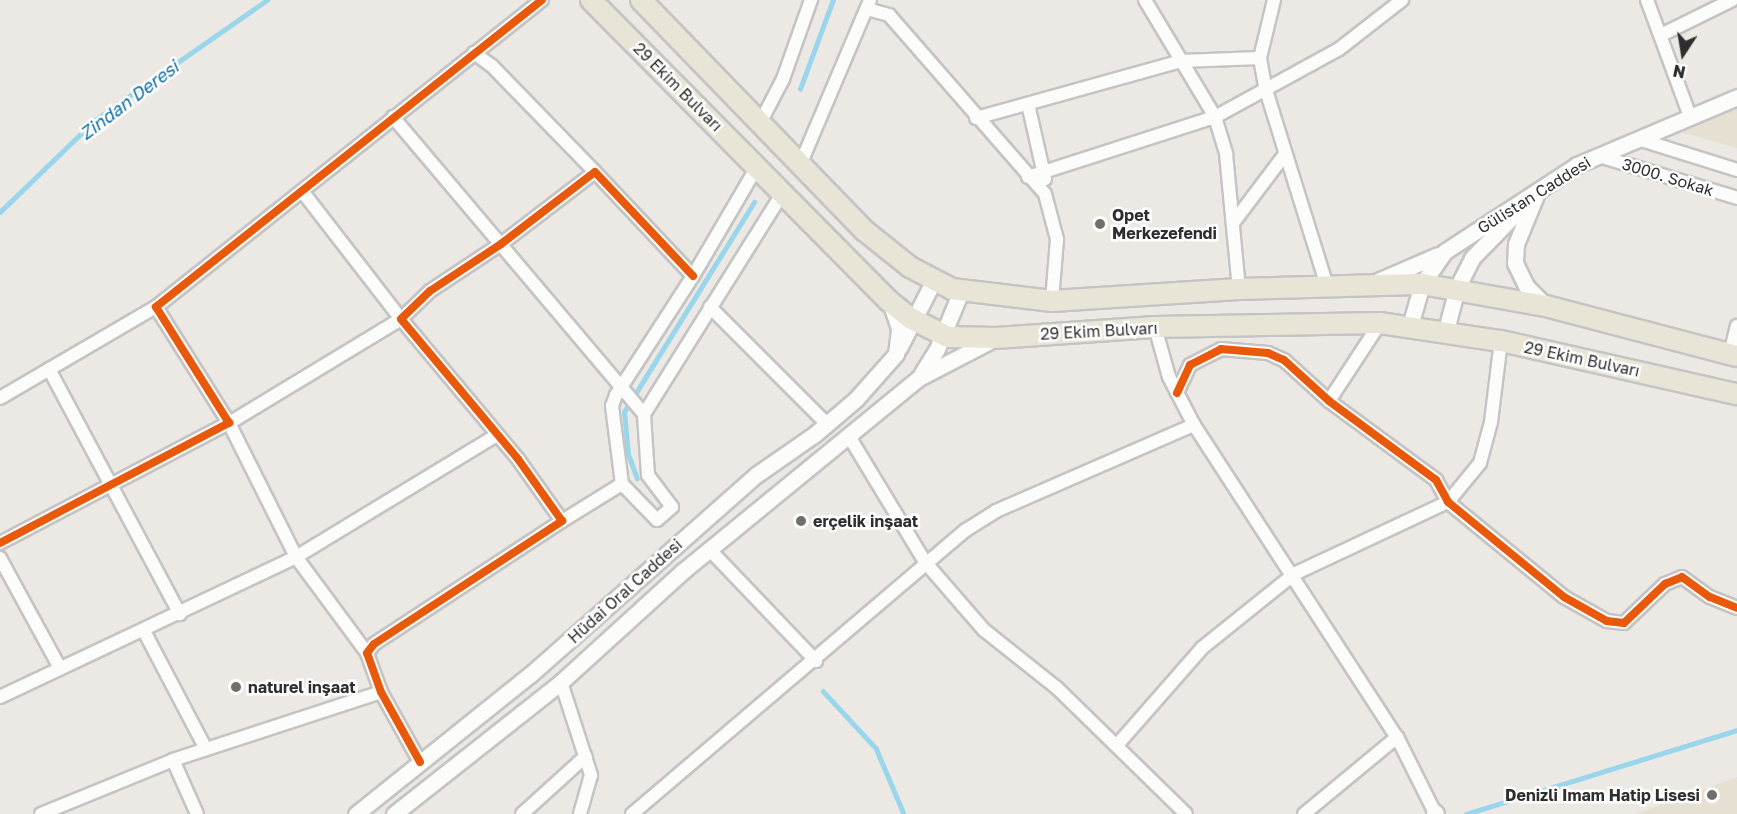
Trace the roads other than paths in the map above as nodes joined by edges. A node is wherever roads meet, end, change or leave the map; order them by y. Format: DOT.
graph roads {
  1 [pos="542,0"];
  2 [pos="591,0"];
  3 [pos="641,0"];
  4 [pos="811,0"];
  5 [pos="1145,0"];
  6 [pos="1274,0"];
  7 [pos="1402,0"];
  8 [pos="1647,0"];
  9 [pos="1732,0"];
  10 [pos="868,4"];
  11 [pos="1663,34"];
  12 [pos="474,53"];
  13 [pos="1260,58"];
  14 [pos="1181,61"];
  15 [pos="1265,87"];
  16 [pos="1737,97"];
  17 [pos="1028,104"];
  18 [pos="1690,116"];
  19 [pos="393,117"];
  20 [pos="1215,117"];
  21 [pos="976,118"];
  22 [pos="760,123"];
  23 [pos="1638,139"];
  24 [pos="1286,154"];
  25 [pos="1599,156"];
  26 [pos="800,165"];
  27 [pos="757,167"];
  28 [pos="1737,170"];
  29 [pos="595,172"];
  30 [pos="1045,172"];
  31 [pos="1028,177"];
  32 [pos="302,191"];
  33 [pos="1538,191"];
  34 [pos="783,192"];
  35 [pos="1045,194"];
  36 [pos="1737,198"];
  37 [pos="1233,224"];
  38 [pos="501,244"];
  39 [pos="1444,252"];
  40 [pos="693,276"];
  41 [pos="933,282"];
  42 [pos="1422,284"];
  43 [pos="1366,285"];
  44 [pos="1327,286"];
  45 [pos="1457,288"];
  46 [pos="1239,289"];
  47 [pos="961,291"];
  48 [pos="889,301"];
  49 [pos="1052,301"];
  50 [pos="1546,306"];
  51 [pos="156,307"];
  52 [pos="710,307"];
  53 [pos="401,319"];
  54 [pos="915,321"];
  55 [pos="1380,323"];
  56 [pos="1410,326"];
  57 [pos="1737,326"];
  58 [pos="1155,327"];
  59 [pos="1446,330"];
  60 [pos="943,335"];
  61 [pos="996,338"];
  62 [pos="1501,341"];
  63 [pos="1734,355"];
  64 [pos="892,359"];
  65 [pos="49,369"];
  66 [pos="919,378"];
  67 [pos="622,390"];
  68 [pos="1177,393"];
  69 [pos="1737,394"];
  70 [pos="0,398"];
  71 [pos="1329,401"];
  72 [pos="641,411"];
  73 [pos="229,423"];
  74 [pos="827,424"];
  75 [pos="1194,425"];
  76 [pos="497,435"];
  77 [pos="850,438"];
  78 [pos="111,484"];
  79 [pos="622,484"];
  80 [pos="1448,502"];
  81 [pos="562,521"];
  82 [pos="0,543"];
  83 [pos="709,549"];
  84 [pos="296,556"];
  85 [pos="0,558"];
  86 [pos="925,562"];
  87 [pos="1294,574"];
  88 [pos="1737,608"];
  89 [pos="180,614"];
  90 [pos="144,632"];
  91 [pos="367,653"];
  92 [pos="816,661"];
  93 [pos="60,668"];
  94 [pos="561,682"];
  95 [pos="381,692"];
  96 [pos="0,697"];
  97 [pos="1397,737"];
  98 [pos="1118,744"];
  99 [pos="206,749"];
  100 [pos="586,756"];
  101 [pos="173,760"];
  102 [pos="420,762"];
  103 [pos="1436,813"];
  104 [pos="41,814"];
  105 [pos="197,814"];
  106 [pos="356,814"];
  107 [pos="394,814"];
  108 [pos="522,814"];
  109 [pos="580,814"];
  110 [pos="632,814"];
  111 [pos="1186,814"];
  112 [pos="1304,814"];
  1 -- 12 [label="street"];
  2 -- 27 [label="main road, 29 Ekim Bulvarı"];
  3 -- 22 [label="main road, 29 Ekim Bulvarı"];
  4 -- 22 [label="street"];
  5 -- 14 [label="street"];
  6 -- 13 [label="street"];
  7 -- 15 [label="street"];
  8 -- 11 [label="street"];
  9 -- 11 [label="street"];
  10 -- 21 [label="street"];
  10 -- 26 [label="street"];
  11 -- 18 [label="street"];
  12 -- 19 [label="street"];
  12 -- 29 [label="street"];
  13 -- 14 [label="street"];
  13 -- 15 [label="street"];
  14 -- 17 [label="street"];
  14 -- 20 [label="street"];
  15 -- 20 [label="street"];
  15 -- 24 [label="street"];
  16 -- 18 [label="street, Gülistan Caddesi"];
  17 -- 21 [label="street"];
  17 -- 30 [label="street"];
  18 -- 23 [label="street, Gülistan Caddesi"];
  19 -- 32 [label="street"];
  19 -- 38 [label="street"];
  20 -- 30 [label="street"];
  20 -- 37 [label="street"];
  21 -- 31 [label="street"];
  22 -- 26 [label="main road, 29 Ekim Bulvarı"];
  23 -- 25 [label="street, Gülistan Caddesi"];
  23 -- 28 [label="street"];
  24 -- 37 [label="street"];
  24 -- 44 [label="street"];
  25 -- 33 [label="street, Gülistan Caddesi"];
  25 -- 36 [label="street, 3000. Sokak"];
  26 -- 41 [label="main road, 29 Ekim Bulvarı"];
  27 -- 34 [label="main road, 29 Ekim Bulvarı"];
  27 -- 40 [label="street"];
  29 -- 38 [label="street"];
  29 -- 40 [label="street"];
  30 -- 31 [label="street"];
  30 -- 35 [label="street"];
  31 -- 35 [label="street"];
  32 -- 51 [label="street"];
  32 -- 53 [label="street"];
  33 -- 39 [label="street, Gülistan Caddesi"];
  33 -- 45 [label="street"];
  33 -- 50 [label="street"];
  34 -- 48 [label="main road, 29 Ekim Bulvarı"];
  34 -- 52 [label="street"];
  35 -- 49 [label="street"];
  37 -- 46 [label="street"];
  38 -- 53 [label="street"];
  38 -- 67 [label="street"];
  39 -- 42 [label="street, Gülistan Caddesi"];
  39 -- 43 [label="street"];
  40 -- 67 [label="street"];
  41 -- 47 [label="main road, 29 Ekim Bulvarı"];
  41 -- 54 [label="street, Hüdai Oral Caddesi"];
  42 -- 43 [label="main road, 29 Ekim Bulvarı"];
  42 -- 45 [label="main road, 29 Ekim Bulvarı"];
  42 -- 56 [label="street, Gülistan Caddesi"];
  43 -- 44 [label="main road, 29 Ekim Bulvarı"];
  44 -- 46 [label="main road, 29 Ekim Bulvarı"];
  45 -- 50 [label="main road, 29 Ekim Bulvarı"];
  45 -- 59 [label="street"];
  46 -- 49 [label="main road, 29 Ekim Bulvarı"];
  47 -- 49 [label="main road, 29 Ekim Bulvarı"];
  47 -- 60 [label="street"];
  48 -- 54 [label="main road, 29 Ekim Bulvarı"];
  48 -- 64 [label="street"];
  50 -- 63 [label="main road, 29 Ekim Bulvarı"];
  51 -- 65 [label="street"];
  51 -- 73 [label="street"];
  52 -- 72 [label="street"];
  52 -- 74 [label="street"];
  53 -- 73 [label="street"];
  53 -- 76 [label="street"];
  54 -- 60 [label="main road, 29 Ekim Bulvarı"];
  54 -- 64 [label="street, Hüdai Oral Caddesi"];
  55 -- 56 [label="main road, 29 Ekim Bulvarı"];
  55 -- 58 [label="main road, 29 Ekim Bulvarı"];
  55 -- 71 [label="street"];
  56 -- 59 [label="main road, 29 Ekim Bulvarı"];
  57 -- 63 [label="street"];
  58 -- 61 [label="main road, 29 Ekim Bulvarı"];
  58 -- 68 [label="street"];
  59 -- 62 [label="main road, 29 Ekim Bulvarı"];
  60 -- 61 [label="main road, 29 Ekim Bulvarı"];
  60 -- 66 [label="street"];
  61 -- 66 [label="street"];
  62 -- 69 [label="main road, 29 Ekim Bulvarı"];
  62 -- 80 [label="street"];
  64 -- 74 [label="street, Hüdai Oral Caddesi"];
  65 -- 70 [label="street"];
  65 -- 78 [label="street"];
  66 -- 77 [label="street, Hüdai Oral Caddesi"];
  67 -- 72 [label="street"];
  67 -- 79 [label="street"];
  68 -- 71 [label="street"];
  68 -- 75 [label="street"];
  71 -- 80 [label="street"];
  72 -- 79 [label="street"];
  73 -- 78 [label="street"];
  73 -- 84 [label="street"];
  74 -- 102 [label="street, Hüdai Oral Caddesi"];
  75 -- 86 [label="street"];
  75 -- 87 [label="street"];
  76 -- 81 [label="street"];
  76 -- 84 [label="street"];
  77 -- 83 [label="street, Hüdai Oral Caddesi"];
  77 -- 86 [label="street"];
  78 -- 82 [label="street"];
  78 -- 89 [label="street"];
  79 -- 81 [label="street"];
  80 -- 87 [label="street"];
  80 -- 88 [label="street"];
  81 -- 91 [label="street"];
  83 -- 92 [label="street"];
  83 -- 94 [label="street, Hüdai Oral Caddesi"];
  84 -- 89 [label="street"];
  84 -- 91 [label="street"];
  85 -- 93 [label="street"];
  86 -- 92 [label="street"];
  86 -- 98 [label="street"];
  87 -- 97 [label="street"];
  87 -- 98 [label="street"];
  89 -- 90 [label="street"];
  90 -- 93 [label="street"];
  90 -- 99 [label="street"];
  91 -- 95 [label="street"];
  92 -- 110 [label="street"];
  93 -- 96 [label="street"];
  94 -- 100 [label="street"];
  94 -- 107 [label="street, Hüdai Oral Caddesi"];
  95 -- 99 [label="street"];
  95 -- 102 [label="street"];
  97 -- 103 [label="street"];
  97 -- 112 [label="street"];
  98 -- 111 [label="street"];
  99 -- 101 [label="street"];
  100 -- 108 [label="street"];
  100 -- 109 [label="street"];
  101 -- 104 [label="street"];
  101 -- 105 [label="street"];
  102 -- 106 [label="street, Hüdai Oral Caddesi"];
}
